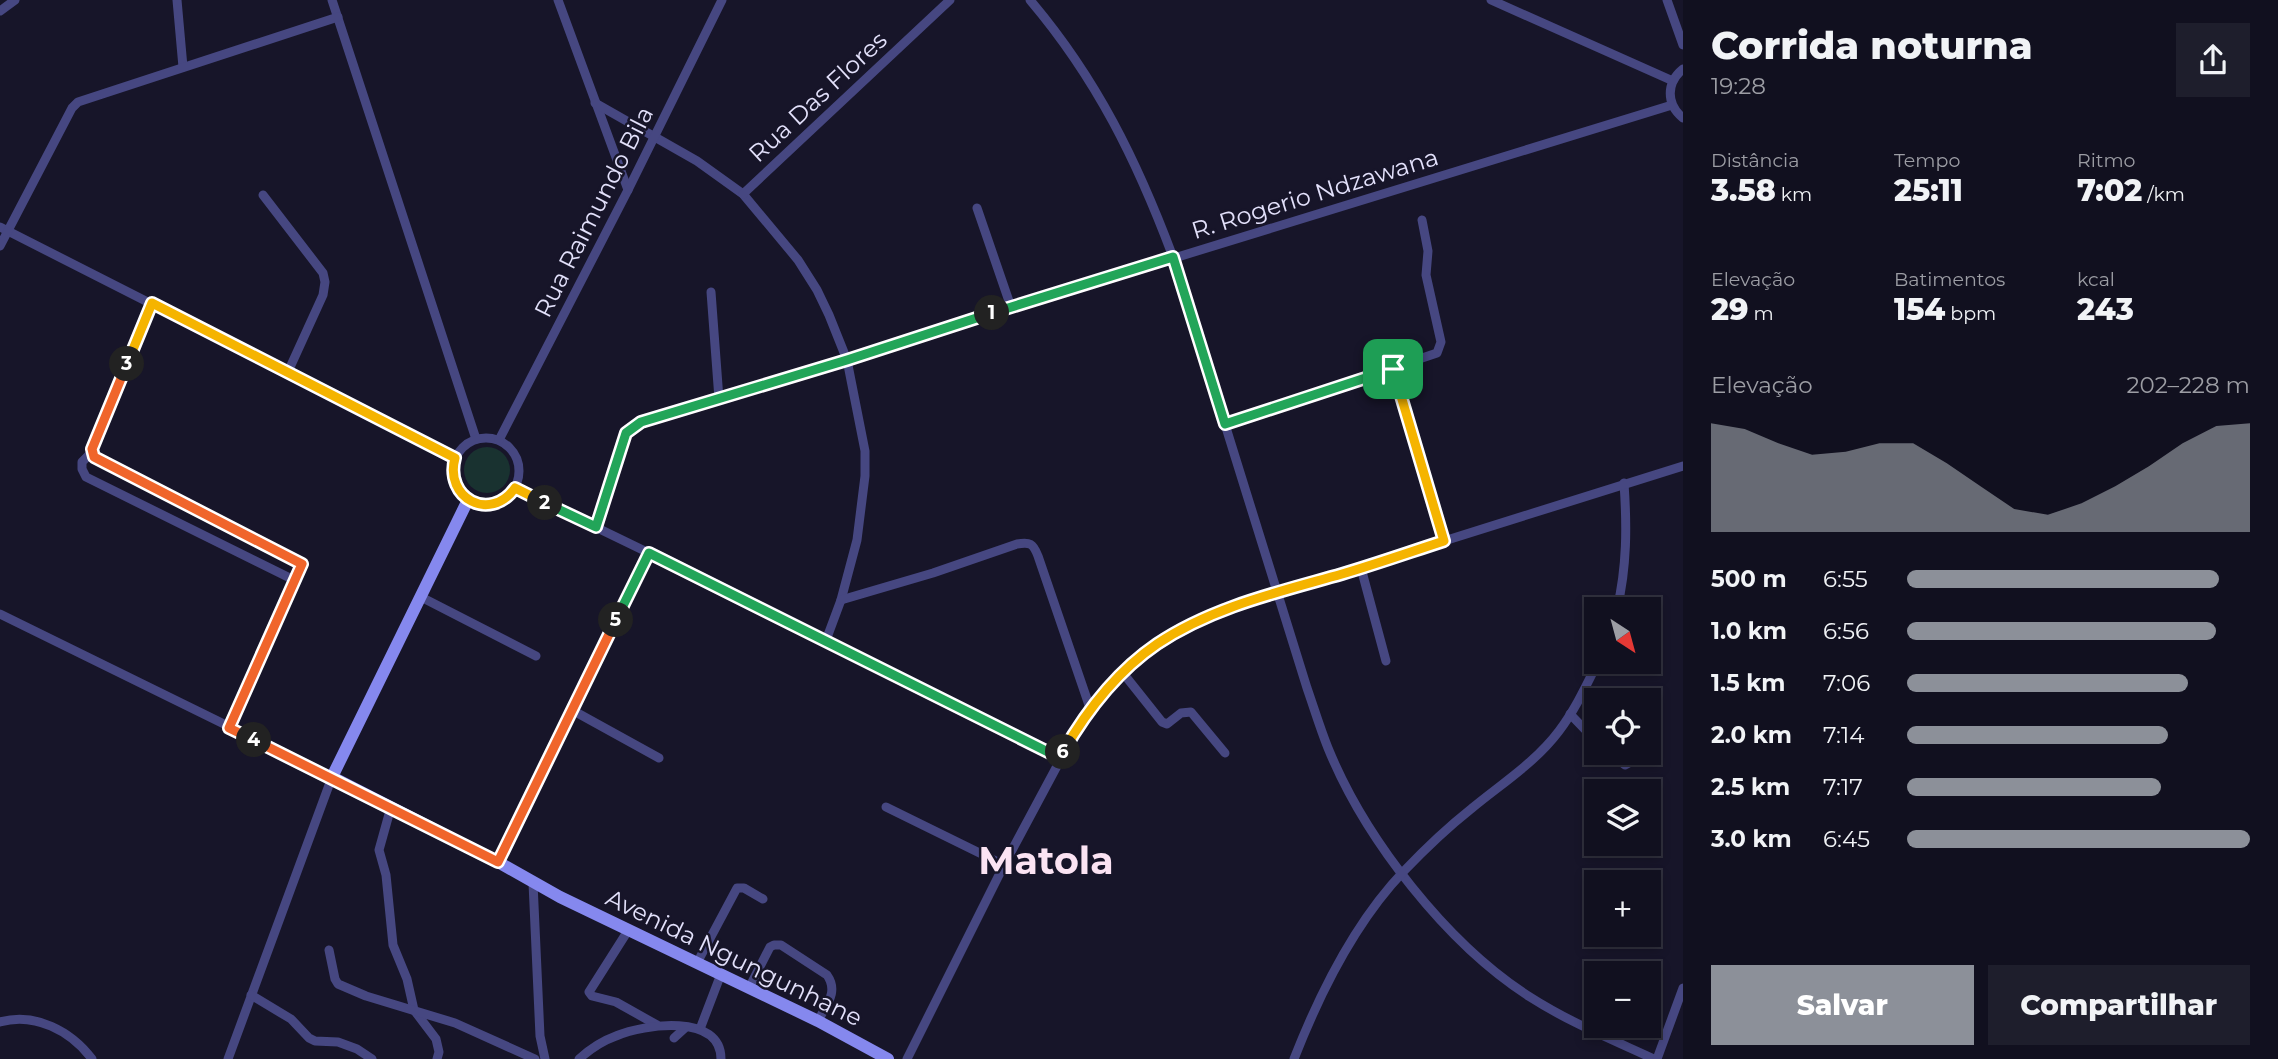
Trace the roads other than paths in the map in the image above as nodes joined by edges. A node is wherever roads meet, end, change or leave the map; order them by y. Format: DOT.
graph roads {
  1 [pos="15,0"];
  2 [pos="177,0"];
  3 [pos="332,0"];
  4 [pos="558,0"];
  5 [pos="722,0"];
  6 [pos="950,0"];
  7 [pos="1030,0"];
  8 [pos="1491,0"];
  9 [pos="1667,0"];
  10 [pos="0,11"];
  11 [pos="338,17"];
  12 [pos="1683,45"];
  13 [pos="183,67"];
  14 [pos="1683,69"];
  15 [pos="1672,80"];
  16 [pos="595,103"];
  17 [pos="1672,105"];
  18 [pos="1683,118"];
  19 [pos="654,136"];
  20 [pos="628,190"];
  21 [pos="743,194"];
  22 [pos="263,195"];
  23 [pos="977,208"];
  24 [pos="1422,220"];
  25 [pos="4,229"];
  26 [pos="0,246"];
  27 [pos="1173,257"];
  28 [pos="711,292"];
  29 [pos="152,303"];
  30 [pos="1010,307"];
  31 [pos="847,360"];
  32 [pos="1393,369"];
  33 [pos="287,374"];
  34 [pos="719,399"];
  35 [pos="1225,424"];
  36 [pos="477,439"];
  37 [pos="499,440"];
  38 [pos="92,452"];
  39 [pos="455,458"];
  40 [pos="1683,466"];
  41 [pos="1625,483"];
  42 [pos="515,488"];
  43 [pos="468,500"];
  44 [pos="596,527"];
  45 [pos="245,533"];
  46 [pos="1444,541"];
  47 [pos="237,551"];
  48 [pos="649,553"];
  49 [pos="1361,568"];
  50 [pos="296,581"];
  51 [pos="1276,592"];
  52 [pos="421,597"];
  53 [pos="1620,597"];
  54 [pos="841,600"];
  55 [pos="0,614"];
  56 [pos="825,643"];
  57 [pos="536,656"];
  58 [pos="1386,661"];
  59 [pos="1123,673"];
  60 [pos="1592,674"];
  61 [pos="1090,708"];
  62 [pos="572,710"];
  63 [pos="1570,714"];
  64 [pos="229,728"];
  65 [pos="1584,729"];
  66 [pos="1225,753"];
  67 [pos="659,758"];
  68 [pos="1060,758"];
  69 [pos="332,777"];
  70 [pos="391,807"];
  71 [pos="886,807"];
  72 [pos="498,862"];
  73 [pos="1004,865"];
  74 [pos="1401,874"];
  75 [pos="533,883"];
  76 [pos="763,899"];
  77 [pos="629,929"];
  78 [pos="329,950"];
  79 [pos="696,963"];
  80 [pos="721,974"];
  81 [pos="749,988"];
  82 [pos="1683,988"];
  83 [pos="251,995"];
  84 [pos="414,1010"];
  85 [pos="818,1021"];
  86 [pos="0,1022"];
  87 [pos="658,1026"];
  88 [pos="685,1028"];
  89 [pos="700,1028"];
  90 [pos="674,1038"];
  91 [pos="92,1059"];
  92 [pos="228,1059"];
  93 [pos="372,1059"];
  94 [pos="437,1059"];
  95 [pos="535,1059"];
  96 [pos="545,1059"];
  97 [pos="579,1059"];
  98 [pos="721,1059"];
  99 [pos="888,1059"];
  100 [pos="907,1059"];
  101 [pos="1294,1059"];
  102 [pos="1656,1059"];
  1 -- 10 [label="street"];
  2 -- 13 [label="street"];
  3 -- 11 [label="street"];
  4 -- 16 [label="street"];
  5 -- 19 [label="street, Rua Raimundo Bila"];
  6 -- 21 [label="street, Rua Das Flores"];
  7 -- 27 [label="street"];
  8 -- 15 [label="street"];
  9 -- 12 [label="street"];
  11 -- 13 [label="street"];
  11 -- 36 [label="street"];
  13 -- 25 [label="street"];
  14 -- 15 [label="street"];
  15 -- 17 [label="street"];
  16 -- 19 [label="street"];
  16 -- 20 [label="street"];
  17 -- 18 [label="street"];
  17 -- 27 [label="street, R. Rogerio Ndzawana"];
  19 -- 20 [label="street, Rua Raimundo Bila"];
  19 -- 21 [label="street"];
  20 -- 37 [label="street, Rua Raimundo Bila"];
  21 -- 31 [label="street"];
  22 -- 33 [label="street"];
  23 -- 30 [label="street"];
  24 -- 32 [label="street"];
  25 -- 26 [label="street"];
  25 -- 29 [label="street"];
  27 -- 30 [label="street, R. Rogerio Ndzawana"];
  27 -- 35 [label="street"];
  28 -- 34 [label="street"];
  29 -- 33 [label="street"];
  29 -- 38 [label="street"];
  30 -- 31 [label="street, R. Rogerio Ndzawana"];
  31 -- 34 [label="street, R. Rogerio Ndzawana"];
  31 -- 54 [label="street"];
  32 -- 35 [label="street"];
  32 -- 46 [label="street"];
  33 -- 39 [label="street"];
  34 -- 44 [label="street, R. Rogerio Ndzawana"];
  35 -- 51 [label="street"];
  36 -- 37 [label="street"];
  36 -- 39 [label="street"];
  37 -- 42 [label="street"];
  38 -- 45 [label="street"];
  38 -- 47 [label="street"];
  39 -- 43 [label="street"];
  40 -- 41 [label="street"];
  41 -- 46 [label="street"];
  41 -- 53 [label="street"];
  42 -- 43 [label="street"];
  42 -- 44 [label="street"];
  43 -- 52 [label="street"];
  44 -- 48 [label="street"];
  45 -- 47 [label="street"];
  45 -- 50 [label="street"];
  46 -- 49 [label="street"];
  47 -- 50 [label="street"];
  48 -- 56 [label="street"];
  48 -- 62 [label="street"];
  49 -- 51 [label="street"];
  49 -- 58 [label="street"];
  50 -- 64 [label="street"];
  51 -- 59 [label="street"];
  51 -- 74 [label="street"];
  52 -- 57 [label="street"];
  52 -- 69 [label="street"];
  54 -- 56 [label="street"];
  54 -- 61 [label="street"];
  55 -- 64 [label="street"];
  56 -- 68 [label="street"];
  59 -- 61 [label="street"];
  59 -- 66 [label="street"];
  60 -- 63 [label="street"];
  61 -- 68 [label="street"];
  62 -- 67 [label="street"];
  62 -- 72 [label="street"];
  63 -- 65 [label="street"];
  63 -- 74 [label="street"];
  64 -- 69 [label="street"];
  68 -- 73 [label="street"];
  69 -- 70 [label="street, Avenida Ngungunhane"];
  69 -- 83 [label="street"];
  70 -- 72 [label="street, Avenida Ngungunhane"];
  70 -- 84 [label="street"];
  71 -- 73 [label="street"];
  72 -- 75 [label="street, Avenida Ngungunhane"];
  73 -- 100 [label="street"];
  74 -- 101 [label="street"];
  74 -- 102 [label="street"];
  75 -- 77 [label="street, Avenida Ngungunhane"];
  75 -- 96 [label="street"];
  76 -- 79 [label="street"];
  77 -- 79 [label="street, Avenida Ngungunhane"];
  77 -- 87 [label="street"];
  78 -- 84 [label="street"];
  79 -- 80 [label="street, Avenida Ngungunhane"];
  80 -- 81 [label="street, Avenida Ngungunhane"];
  80 -- 89 [label="street"];
  81 -- 85 [label="street, Avenida Ngungunhane"];
  81 -- 85 [label="street"];
  82 -- 102 [label="street"];
  83 -- 92 [label="street"];
  83 -- 93 [label="street"];
  84 -- 94 [label="street"];
  84 -- 95 [label="street"];
  85 -- 99 [label="street, Avenida Ngungunhane"];
  86 -- 91 [label="street"];
  87 -- 88 [label="street"];
  87 -- 97 [label="street"];
  88 -- 89 [label="street"];
  88 -- 90 [label="street"];
  89 -- 98 [label="street"];
}
